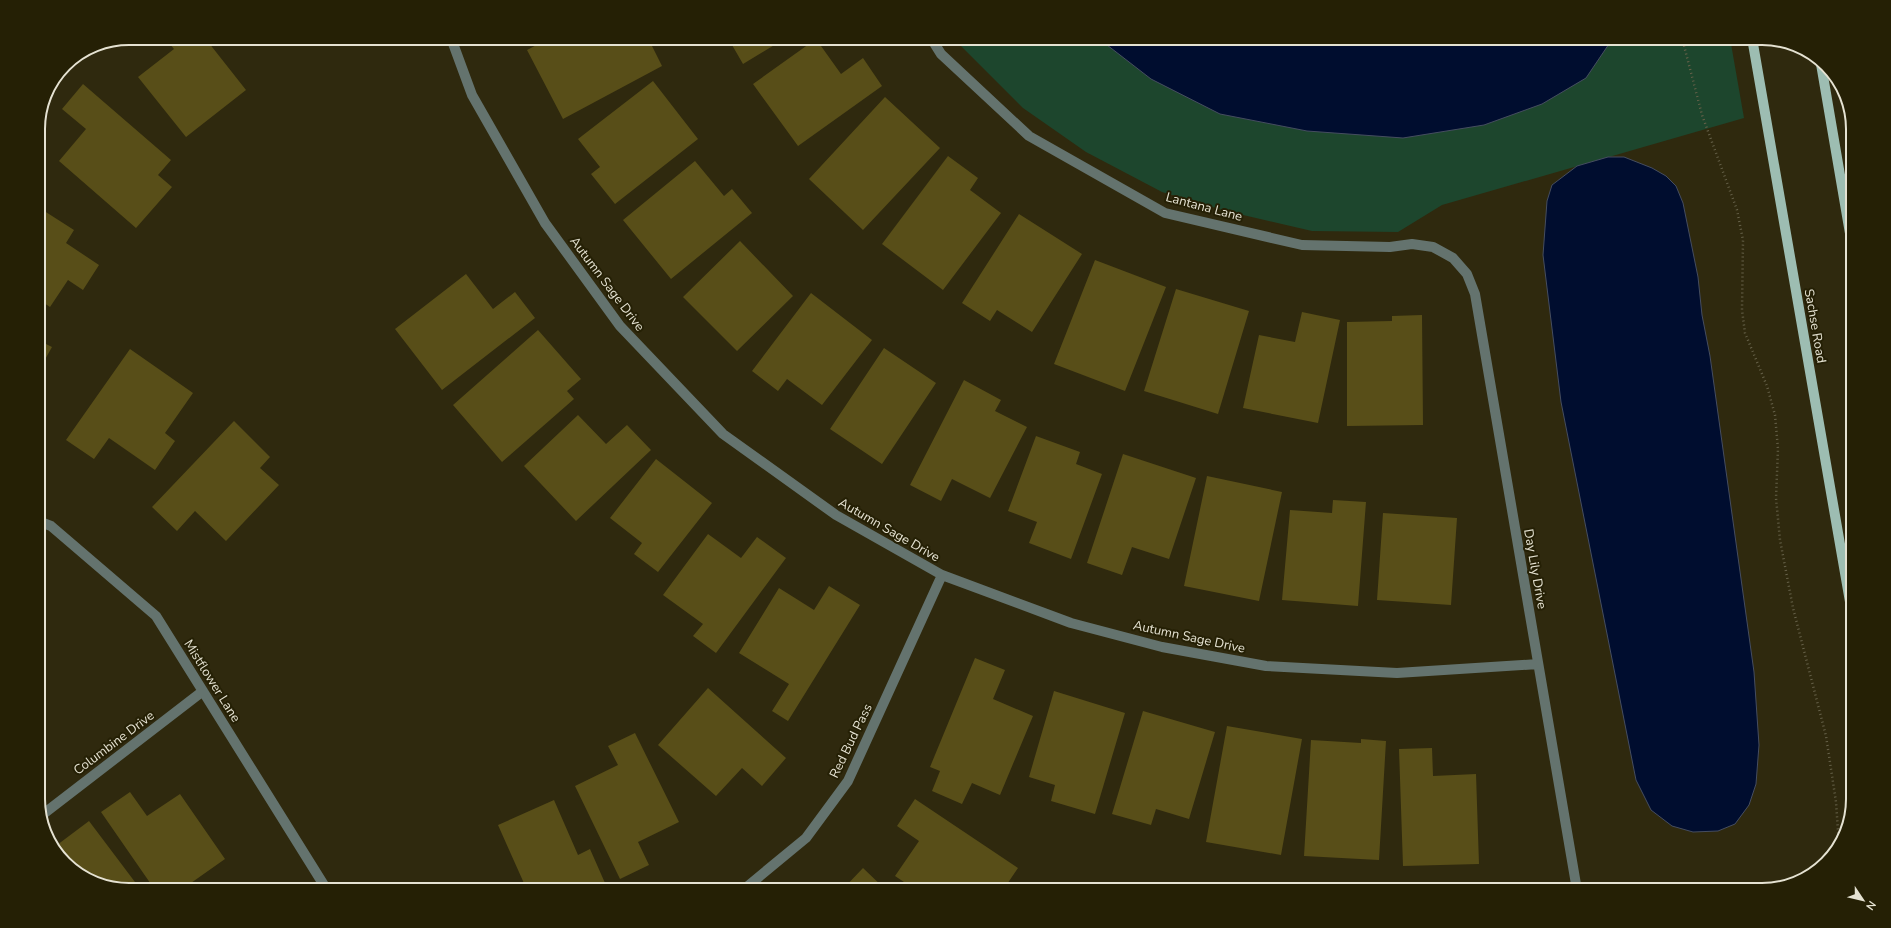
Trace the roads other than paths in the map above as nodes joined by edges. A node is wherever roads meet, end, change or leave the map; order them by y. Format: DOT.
graph roads {
  1 [pos="454,45"];
  2 [pos="936,45"];
  3 [pos="1753,45"];
  4 [pos="1822,71"];
  5 [pos="1846,211"];
  6 [pos="1453,258"];
  7 [pos="45,524"];
  8 [pos="942,575"];
  9 [pos="1846,579"];
  10 [pos="1538,664"];
  11 [pos="203,691"];
  12 [pos="46,812"];
  13 [pos="323,883"];
  14 [pos="751,883"];
  15 [pos="1576,883"];
  1 -- 8 [label="street, Autumn Sage Drive"];
  2 -- 6 [label="street, Lantana Lane"];
  3 -- 9 [label="main road, Sachse Road"];
  4 -- 5 [label="main road"];
  6 -- 10 [label="street, Day Lily Drive"];
  7 -- 11 [label="street, Mistflower Lane"];
  8 -- 10 [label="street, Autumn Sage Drive"];
  8 -- 14 [label="street, Red Bud Pass"];
  10 -- 15 [label="street, Day Lily Drive"];
  11 -- 12 [label="street, Columbine Drive"];
  11 -- 13 [label="street, Mistflower Lane"];
}
